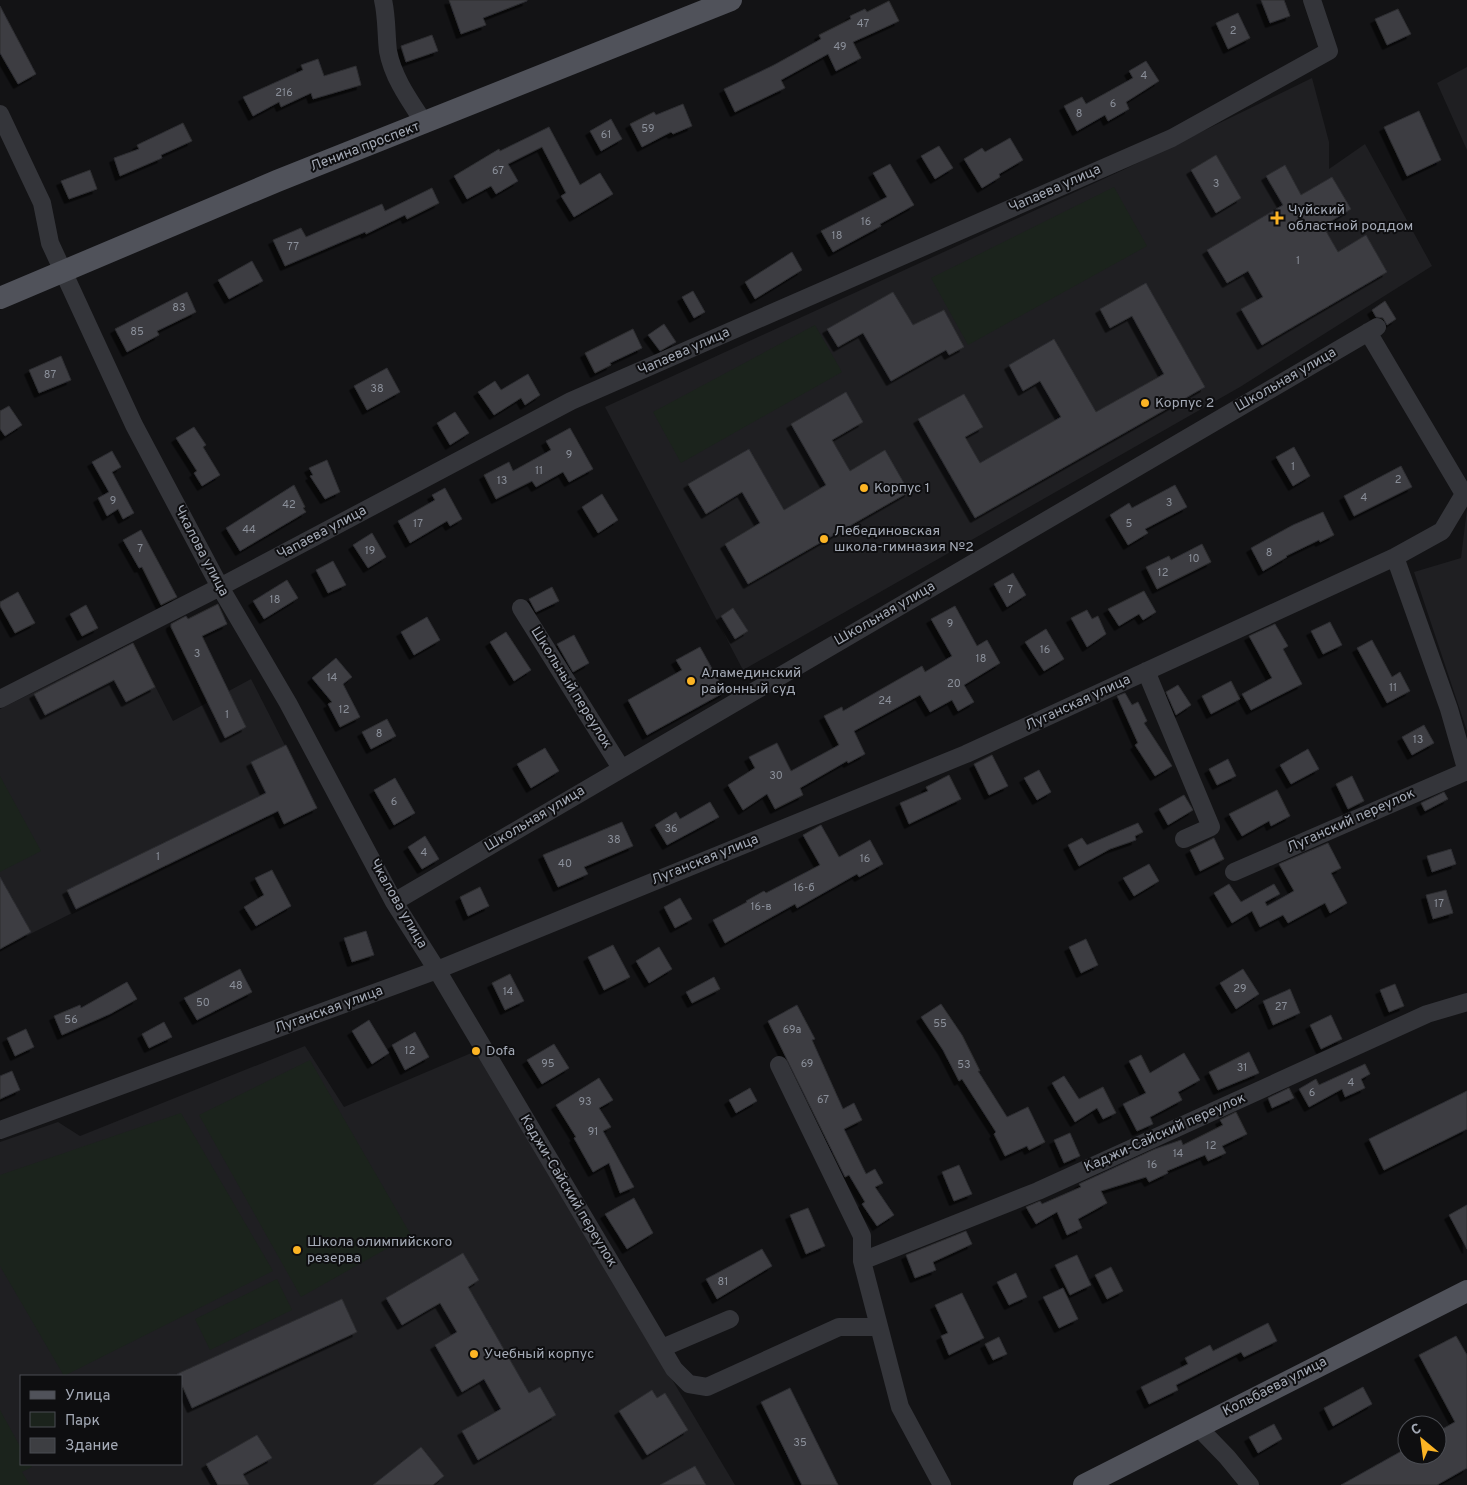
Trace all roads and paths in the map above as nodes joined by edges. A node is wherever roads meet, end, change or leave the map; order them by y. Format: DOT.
graph roads {
  1 [pos="383,0"];
  2 [pos="731,0"];
  3 [pos="1312,0"];
  4 [pos="0,114"];
  5 [pos="426,124"];
  6 [pos="64,272"];
  7 [pos="0,298"];
  8 [pos="1372,329"];
  9 [pos="1396,557"];
  10 [pos="220,587"];
  11 [pos="521,608"];
  12 [pos="1146,672"];
  13 [pos="0,699"];
  14 [pos="1462,735"];
  15 [pos="621,768"];
  16 [pos="1467,771"];
  17 [pos="1184,838"];
  18 [pos="1234,872"];
  19 [pos="394,902"];
  20 [pos="437,970"];
  21 [pos="1467,1002"];
  22 [pos="779,1065"];
  23 [pos="0,1130"];
  24 [pos="862,1261"];
  25 [pos="1467,1291"];
  26 [pos="730,1319"];
  27 [pos="879,1327"];
  28 [pos="662,1348"];
  29 [pos="1197,1426"];
  30 [pos="942,1485"];
  31 [pos="1084,1485"];
  32 [pos="1250,1485"];
  1 -- 5 [label="street"];
  2 -- 5 [label="main road, Ленина проспект"];
  3 -- 10 [label="street, Чапаева улица"];
  4 -- 6 [label="street, Чкалова улица"];
  5 -- 6 [label="main road, Ленина проспект"];
  6 -- 7 [label="main road, Ленина проспект"];
  6 -- 10 [label="street, Чкалова улица"];
  8 -- 9 [label="street, Луганская улица"];
  8 -- 15 [label="street, Школьная улица"];
  9 -- 12 [label="street, Луганская улица"];
  9 -- 14 [label="street"];
  10 -- 13 [label="street, Чапаева улица"];
  10 -- 19 [label="street, Чкалова улица"];
  11 -- 15 [label="street, Школьный переулок"];
  12 -- 17 [label="street"];
  12 -- 20 [label="street, Луганская улица"];
  14 -- 16 [label="street"];
  15 -- 19 [label="street, Школьная улица"];
  16 -- 18 [label="street, Луганский переулок"];
  19 -- 20 [label="street, Чкалова улица"];
  20 -- 23 [label="street, Луганская улица"];
  20 -- 28 [label="street, Каджи-Сайский переулок"];
  21 -- 24 [label="street, Каджи-Сайский переулок"];
  22 -- 24 [label="street"];
  24 -- 27 [label="street"];
  25 -- 29 [label="main road, Кольбаева улица"];
  26 -- 28 [label="street"];
  27 -- 28 [label="street, Каджи-Сайский переулок"];
  27 -- 30 [label="street"];
  29 -- 31 [label="main road, Кольбаева улица"];
  29 -- 32 [label="street"];
}
